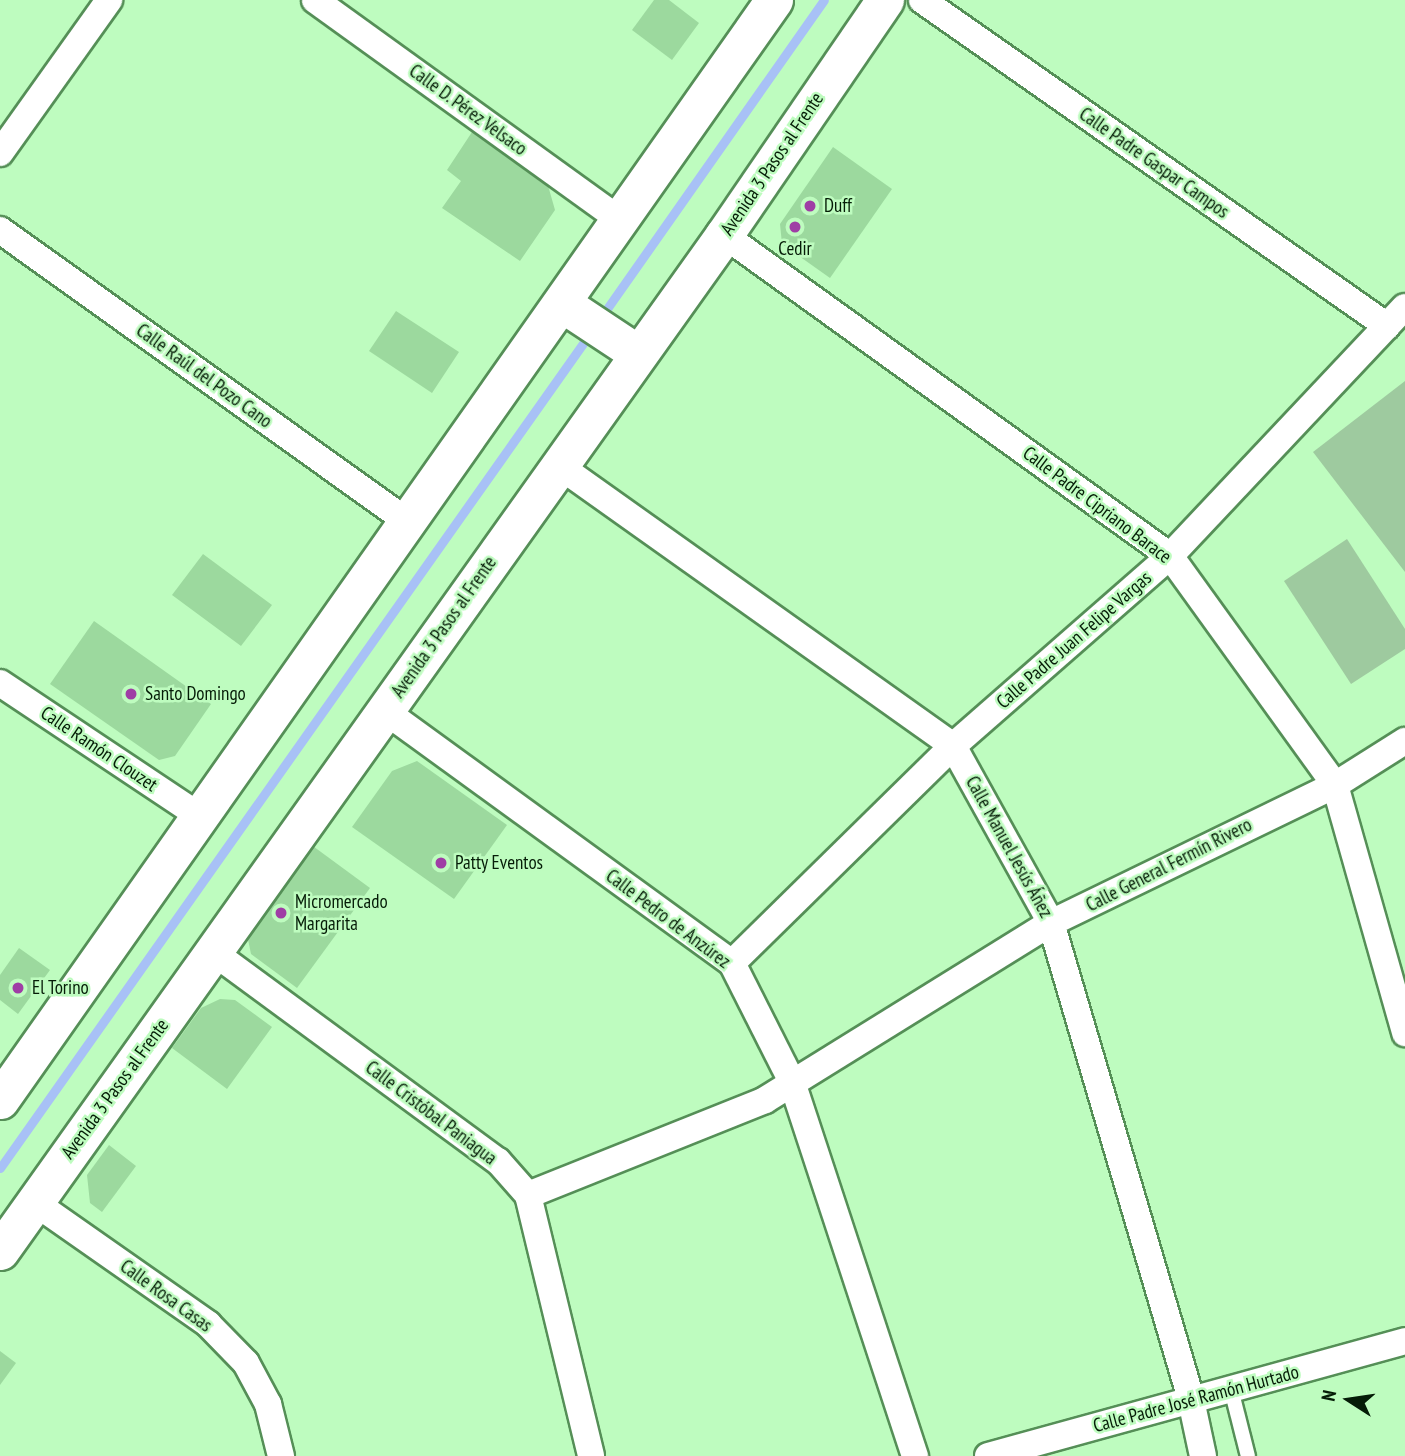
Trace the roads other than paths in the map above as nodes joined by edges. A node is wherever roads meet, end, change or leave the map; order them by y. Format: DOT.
graph roads {
  1 [pos="110,0"];
  2 [pos="316,0"];
  3 [pos="774,0"];
  4 [pos="885,0"];
  5 [pos="922,0"];
  6 [pos="0,153"];
  7 [pos="620,220"];
  8 [pos="0,230"];
  9 [pos="724,235"];
  10 [pos="1405,307"];
  11 [pos="572,309"];
  12 [pos="1387,326"];
  13 [pos="627,346"];
  14 [pos="558,464"];
  15 [pos="408,522"];
  16 [pos="1170,556"];
  17 [pos="0,682"];
  18 [pos="385,711"];
  19 [pos="1405,741"];
  20 [pos="953,746"];
  21 [pos="1335,785"];
  22 [pos="198,815"];
  23 [pos="1051,923"];
  24 [pos="213,952"];
  25 [pos="732,963"];
  26 [pos="1405,1033"];
  27 [pos="6,1080"];
  28 [pos="792,1082"];
  29 [pos="528,1195"];
  30 [pos="34,1202"];
  31 [pos="0,1251"];
  32 [pos="1405,1341"];
  33 [pos="1231,1389"];
  34 [pos="1191,1400"];
  35 [pos="281,1456"];
  36 [pos="591,1456"];
  37 [pos="915,1456"];
  38 [pos="988,1456"];
  39 [pos="1203,1456"];
  40 [pos="1248,1456"];
  1 -- 6 [label="street"];
  2 -- 7 [label="street, Calle D. Pérez Velsaco"];
  3 -- 7 [label="main road"];
  4 -- 9 [label="main road, Avenida 3 Pasos al Frente"];
  5 -- 12 [label="street, Calle Padre Gaspar Campos"];
  7 -- 11 [label="main road"];
  8 -- 15 [label="street, Calle Raúl del Pozo Cano"];
  9 -- 13 [label="main road, Avenida 3 Pasos al Frente"];
  9 -- 16 [label="street, Calle Padre Cipriano Barace"];
  10 -- 12 [label="street, Calle Padre Juan Felipe Vargas"];
  11 -- 13 [label="main road"];
  11 -- 15 [label="main road"];
  12 -- 16 [label="street, Calle Padre Juan Felipe Vargas"];
  13 -- 14 [label="main road, Avenida 3 Pasos al Frente"];
  14 -- 18 [label="main road, Avenida 3 Pasos al Frente"];
  14 -- 20 [label="street, Calle Manuel Jesús Áñez"];
  15 -- 22 [label="main road"];
  16 -- 20 [label="street, Calle Padre Juan Felipe Vargas"];
  16 -- 21 [label="street, Calle Padre Cipriano Barace"];
  17 -- 22 [label="street, Calle Ramón Clouzet"];
  18 -- 24 [label="main road, Avenida 3 Pasos al Frente"];
  18 -- 25 [label="street, Calle Pedro de Anzúrez"];
  19 -- 21 [label="street, Calle General Fermín Rivero"];
  20 -- 23 [label="street, Calle Manuel Jesús Áñez"];
  20 -- 25 [label="street, Calle Padre Juan Felipe Vargas"];
  21 -- 23 [label="street, Calle General Fermín Rivero"];
  21 -- 26 [label="street, Calle Padre Cipriano Barace"];
  22 -- 27 [label="main road"];
  23 -- 28 [label="street, Calle General Fermín Rivero"];
  23 -- 34 [label="street, Calle Manuel Jesús Áñez"];
  24 -- 29 [label="street, Calle Cristóbal Paniagua"];
  24 -- 30 [label="main road, Avenida 3 Pasos al Frente"];
  25 -- 28 [label="street, Calle Pedro de Anzúrez"];
  28 -- 29 [label="street, Calle General Fermín Rivero"];
  28 -- 37 [label="street, Calle Pedro de Anzúrez"];
  29 -- 36 [label="street, Calle Cristóbal Paniagua"];
  30 -- 31 [label="main road, Avenida 3 Pasos al Frente"];
  30 -- 35 [label="street, Calle Rosa Casas"];
  32 -- 33 [label="street, Calle Padre José Ramón Hurtado"];
  33 -- 34 [label="street, Calle Padre José Ramón Hurtado"];
  33 -- 40 [label="lane"];
  34 -- 38 [label="street, Calle Padre José Ramón Hurtado"];
  34 -- 39 [label="street, Calle Manuel Jesús Áñez"];
}
